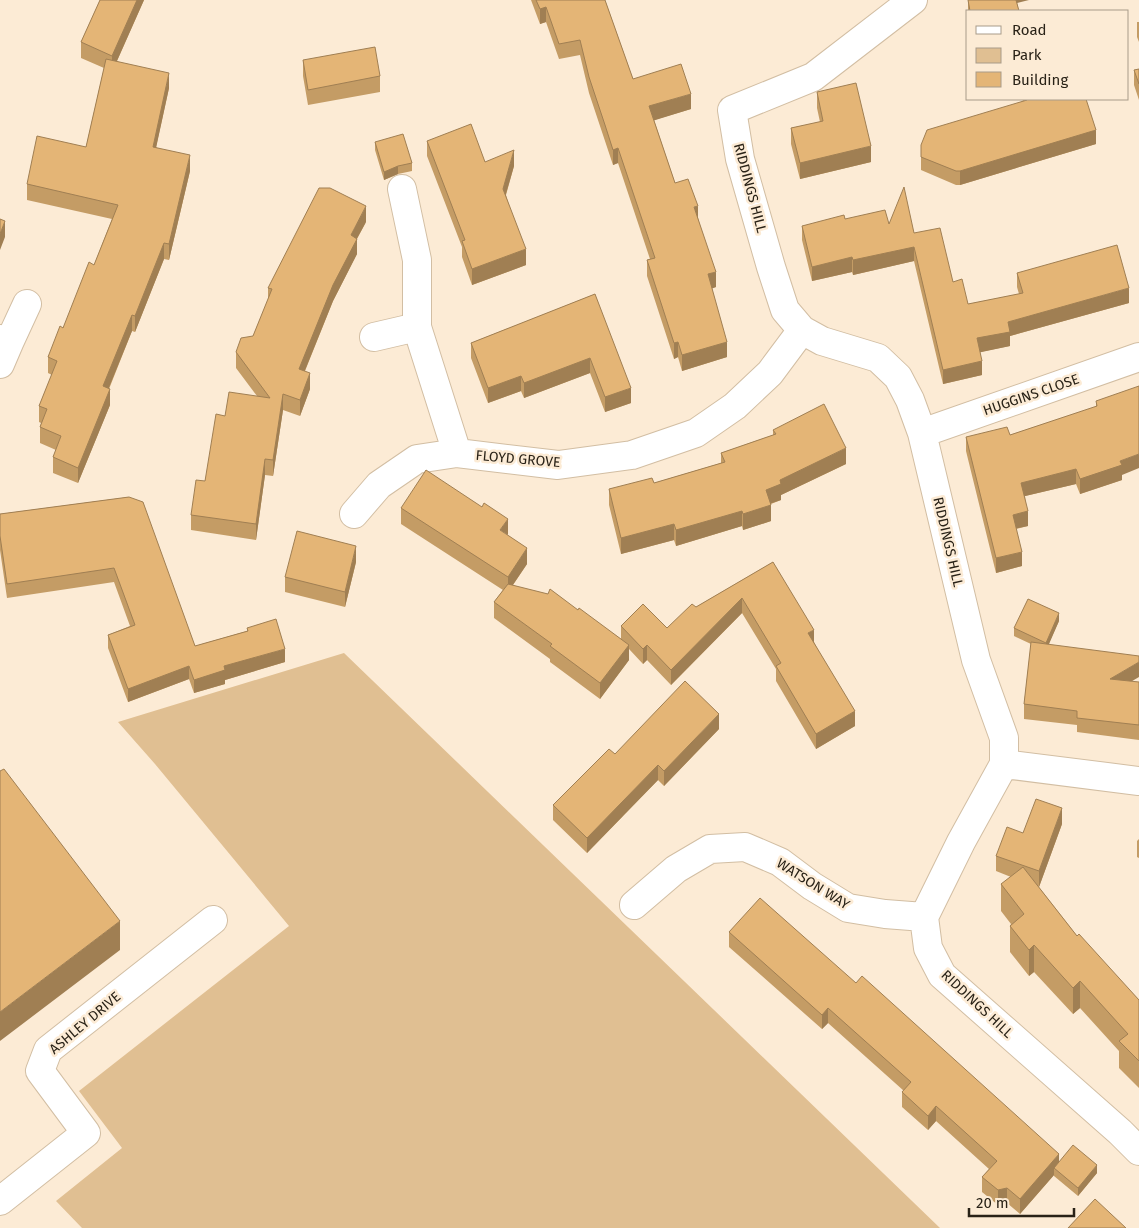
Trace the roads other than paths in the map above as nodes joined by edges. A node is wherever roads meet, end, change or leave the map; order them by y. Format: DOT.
graph roads {
  1 [pos="913,0"];
  2 [pos="402,189"];
  3 [pos="26,304"];
  4 [pos="416,327"];
  5 [pos="802,330"];
  6 [pos="374,337"];
  7 [pos="3,349"];
  8 [pos="1139,357"];
  9 [pos="922,434"];
  10 [pos="457,453"];
  11 [pos="354,514"];
  12 [pos="1004,764"];
  13 [pos="1139,781"];
  14 [pos="634,905"];
  15 [pos="924,917"];
  16 [pos="213,920"];
  17 [pos="1139,1151"];
  18 [pos="0,1201"];
  1 -- 5 [label="street, RIDDINGS HILL"];
  2 -- 4 [label="street, FLOYD GROVE"];
  3 -- 7 [label="street"];
  4 -- 6 [label="street"];
  4 -- 10 [label="street, FLOYD GROVE"];
  5 -- 9 [label="street, RIDDINGS HILL"];
  5 -- 10 [label="street, FLOYD GROVE"];
  8 -- 9 [label="street, HUGGINS CLOSE"];
  9 -- 12 [label="street, RIDDINGS HILL"];
  10 -- 11 [label="street, FLOYD GROVE"];
  12 -- 13 [label="street"];
  12 -- 15 [label="street, RIDDINGS HILL"];
  14 -- 15 [label="street, WATSON WAY"];
  15 -- 17 [label="street, RIDDINGS HILL"];
  16 -- 18 [label="street, ASHLEY DRIVE"];
}
